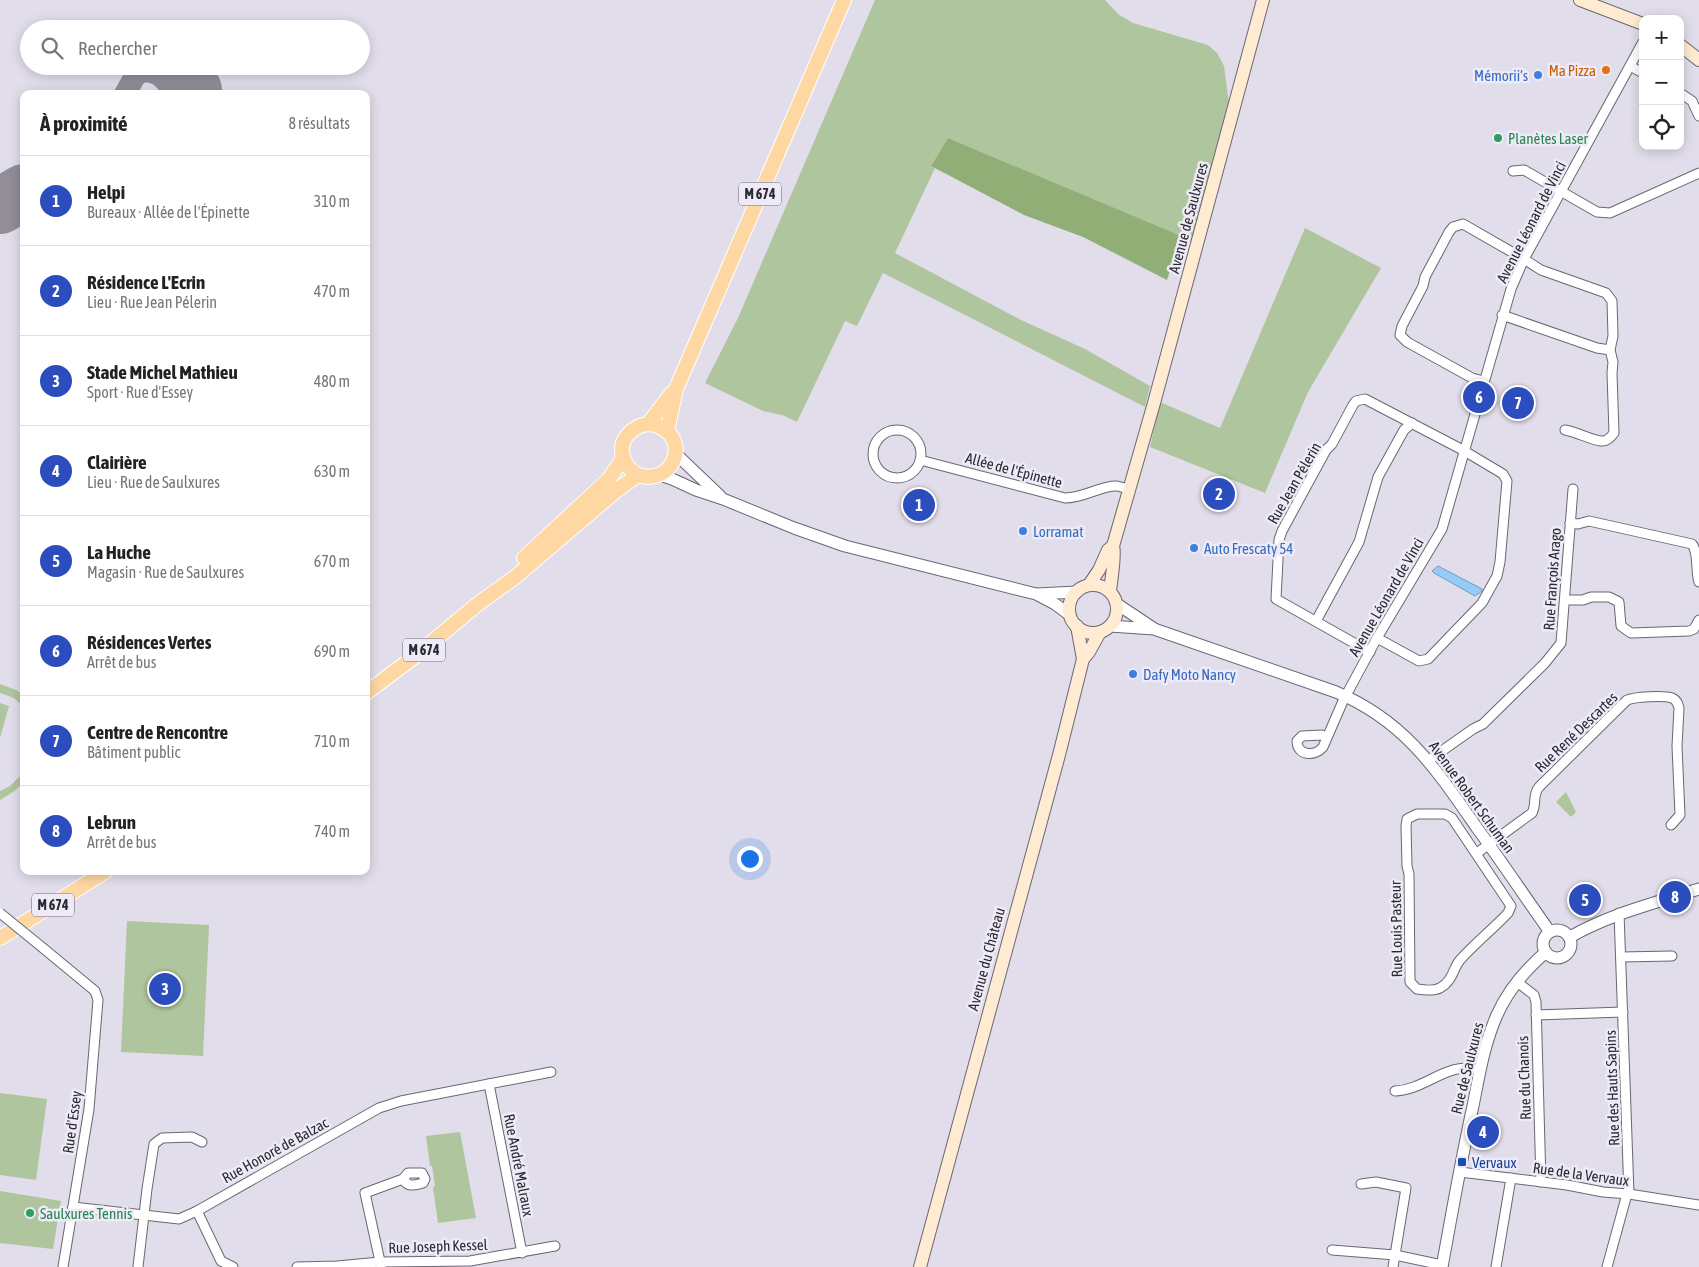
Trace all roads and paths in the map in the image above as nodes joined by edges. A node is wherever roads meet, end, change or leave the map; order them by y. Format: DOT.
graph roads {
  1 [pos="844,0"];
  2 [pos="1263,0"];
  3 [pos="1580,0"];
  4 [pos="1590,0"];
  5 [pos="1604,8"];
  6 [pos="1639,22"];
  7 [pos="1684,48"];
  8 [pos="1639,49"];
  9 [pos="1699,60"];
  10 [pos="1630,66"];
  11 [pos="1639,71"];
  12 [pos="1684,96"];
  13 [pos="1699,116"];
  14 [pos="1513,170"];
  15 [pos="1699,173"];
  16 [pos="1562,191"];
  17 [pos="1524,259"];
  18 [pos="1502,315"];
  19 [pos="1610,350"];
  20 [pos="1484,381"];
  21 [pos="676,389"];
  22 [pos="1412,423"];
  23 [pos="648,424"];
  24 [pos="1565,430"];
  25 [pos="667,431"];
  26 [pos="1464,451"];
  27 [pos="676,454"];
  28 [pos="623,458"];
  29 [pos="920,460"];
  30 [pos="638,475"];
  31 [pos="660,475"];
  32 [pos="1129,489"];
  33 [pos="1573,489"];
  34 [pos="723,499"];
  35 [pos="1570,523"];
  36 [pos="1113,546"];
  37 [pos="1699,582"];
  38 [pos="1089,585"];
  39 [pos="1077,592"];
  40 [pos="1110,592"];
  41 [pos="1036,594"];
  42 [pos="1565,600"];
  43 [pos="479,603"];
  44 [pos="1117,604"];
  45 [pos="1070,615"];
  46 [pos="1699,620"];
  47 [pos="1316,621"];
  48 [pos="1077,626"];
  49 [pos="1105,629"];
  50 [pos="1154,629"];
  51 [pos="1377,638"];
  52 [pos="1370,652"];
  53 [pos="1083,659"];
  54 [pos="370,690"];
  55 [pos="1346,696"];
  56 [pos="1326,738"];
  57 [pos="1429,760"];
  58 [pos="1671,825"];
  59 [pos="1489,844"];
  60 [pos="1477,853"];
  61 [pos="100,875"];
  62 [pos="1699,890"];
  63 [pos="0,913"];
  64 [pos="1619,913"];
  65 [pos="1550,932"];
  66 [pos="1570,937"];
  67 [pos="0,938"];
  68 [pos="1546,952"];
  69 [pos="1672,956"];
  70 [pos="1621,957"];
  71 [pos="1517,982"];
  72 [pos="1623,1012"];
  73 [pos="1536,1015"];
  74 [pos="1480,1070"];
  75 [pos="551,1072"];
  76 [pos="489,1084"];
  77 [pos="1395,1091"];
  78 [pos="202,1142"];
  79 [pos="1460,1172"];
  80 [pos="1510,1178"];
  81 [pos="403,1179"];
  82 [pos="1541,1182"];
  83 [pos="1361,1184"];
  84 [pos="1628,1194"];
  85 [pos="1699,1205"];
  86 [pos="73,1207"];
  87 [pos="196,1211"];
  88 [pos="144,1216"];
  89 [pos="556,1246"];
  90 [pos="1332,1250"];
  91 [pos="522,1252"];
  92 [pos="1395,1255"];
  93 [pos="380,1264"];
  94 [pos="920,1265"];
  95 [pos="1442,1266"];
  96 [pos="64,1267"];
  97 [pos="138,1267"];
  98 [pos="233,1267"];
  99 [pos="297,1267"];
  100 [pos="1392,1267"];
  101 [pos="1496,1267"];
  102 [pos="1607,1267"];
  1 -- 21 [label="main road, M 674"];
  2 -- 32 [label="main road, Avenue de Saulxures"];
  3 -- 5 [label="main road"];
  4 -- 5 [label="main road"];
  5 -- 6 [label="main road"];
  7 -- 9 [label="main road"];
  8 -- 10 [label="street, Avenue Léonard de Vinci"];
  10 -- 11 [label="street"];
  10 -- 16 [label="street, Avenue Léonard de Vinci"];
  12 -- 13 [label="street"];
  14 -- 16 [label="street"];
  15 -- 16 [label="street"];
  16 -- 17 [label="street, Avenue Léonard de Vinci"];
  17 -- 18 [label="street, Avenue Léonard de Vinci"];
  17 -- 19 [label="street"];
  17 -- 20 [label="street"];
  18 -- 19 [label="street"];
  18 -- 20 [label="street, Avenue Léonard de Vinci"];
  19 -- 24 [label="street"];
  20 -- 26 [label="street, Avenue Léonard de Vinci"];
  21 -- 23 [label="main road, M 674"];
  21 -- 25 [label="main road, M 674"];
  22 -- 26 [label="street, Rue Jean Pélerin"];
  22 -- 47 [label="street"];
  22 -- 47 [label="street, Rue Jean Pélerin"];
  23 -- 25 [label="main road"];
  23 -- 28 [label="main road"];
  25 -- 27 [label="main road"];
  26 -- 51 [label="street, Avenue Léonard de Vinci"];
  26 -- 51 [label="street, Rue Jean Pélerin"];
  27 -- 31 [label="main road"];
  27 -- 34 [label="street"];
  28 -- 30 [label="main road"];
  28 -- 43 [label="main road, M 674"];
  29 -- 29 [label="street"];
  29 -- 32 [label="street, Allée de l'Épinette"];
  30 -- 31 [label="main road"];
  30 -- 43 [label="main road, M 674"];
  31 -- 34 [label="street"];
  32 -- 36 [label="main road"];
  33 -- 35 [label="street, Rue François Arago"];
  34 -- 41 [label="street"];
  35 -- 37 [label="street"];
  35 -- 42 [label="street, Rue François Arago"];
  36 -- 38 [label="main road"];
  36 -- 40 [label="main road"];
  38 -- 39 [label="main road"];
  38 -- 40 [label="main road"];
  39 -- 41 [label="street"];
  39 -- 45 [label="main road"];
  40 -- 44 [label="main road"];
  41 -- 45 [label="street"];
  42 -- 46 [label="street"];
  42 -- 57 [label="street, Rue François Arago"];
  43 -- 54 [label="main road, M 674"];
  44 -- 49 [label="main road"];
  44 -- 50 [label="street, Avenue Robert Schuman"];
  45 -- 48 [label="main road"];
  47 -- 52 [label="street, Rue Jean Pélerin"];
  48 -- 49 [label="main road"];
  48 -- 53 [label="main road, Avenue du Château"];
  49 -- 50 [label="street, Avenue Robert Schuman"];
  49 -- 53 [label="main road, Avenue du Château"];
  50 -- 55 [label="street, Avenue Robert Schuman"];
  51 -- 52 [label="street, Avenue Léonard de Vinci"];
  52 -- 55 [label="street, Avenue Léonard de Vinci"];
  53 -- 94 [label="main road, Avenue du Château"];
  55 -- 56 [label="street, Avenue Léonard de Vinci"];
  55 -- 57 [label="street, Avenue Robert Schuman"];
  57 -- 59 [label="street, Avenue Robert Schuman"];
  58 -- 59 [label="street, Rue René Descartes"];
  59 -- 60 [label="street"];
  59 -- 65 [label="street, Avenue Robert Schuman"];
  60 -- 60 [label="street, Rue Louis Pasteur"];
  61 -- 67 [label="main road, M 674"];
  62 -- 64 [label="street"];
  63 -- 86 [label="street, Rue d'Essey, bridge"];
  64 -- 66 [label="street"];
  64 -- 70 [label="street, Rue des Hauts Sapins"];
  65 -- 66 [label="street"];
  65 -- 68 [label="street"];
  66 -- 68 [label="street"];
  68 -- 71 [label="street, Rue de Saulxures"];
  69 -- 70 [label="street"];
  70 -- 72 [label="street, Rue des Hauts Sapins"];
  71 -- 73 [label="street, Rue du Chanois"];
  71 -- 74 [label="street, Rue de Saulxures"];
  72 -- 73 [label="street, Rue des Hauts Sapins"];
  72 -- 84 [label="street, Rue des Hauts Sapins"];
  73 -- 82 [label="street, Rue du Chanois"];
  74 -- 77 [label="street"];
  74 -- 79 [label="street, Rue de Saulxures"];
  75 -- 76 [label="street, Rue Honoré de Balzac"];
  76 -- 87 [label="street, Rue Honoré de Balzac"];
  76 -- 91 [label="street, Rue André Malraux"];
  78 -- 88 [label="street"];
  79 -- 80 [label="street, Rue de la Vervaux"];
  79 -- 95 [label="street, Rue de Saulxures"];
  80 -- 82 [label="street, Rue de la Vervaux"];
  80 -- 101 [label="street"];
  81 -- 93 [label="street"];
  82 -- 84 [label="street, Rue de la Vervaux"];
  83 -- 92 [label="street"];
  84 -- 85 [label="street, Rue de la Vervaux"];
  84 -- 102 [label="street, Rue des Hauts Sapins"];
  86 -- 88 [label="street, Rue Honoré de Balzac"];
  86 -- 96 [label="street, Rue d'Essey"];
  87 -- 88 [label="street, Rue Honoré de Balzac"];
  87 -- 98 [label="street"];
  88 -- 97 [label="street"];
  89 -- 91 [label="street, Rue Joseph Kessel"];
  90 -- 92 [label="street"];
  91 -- 93 [label="street, Rue Joseph Kessel"];
  92 -- 95 [label="street"];
  92 -- 100 [label="street"];
  93 -- 99 [label="street, Rue Joseph Kessel"];
}
